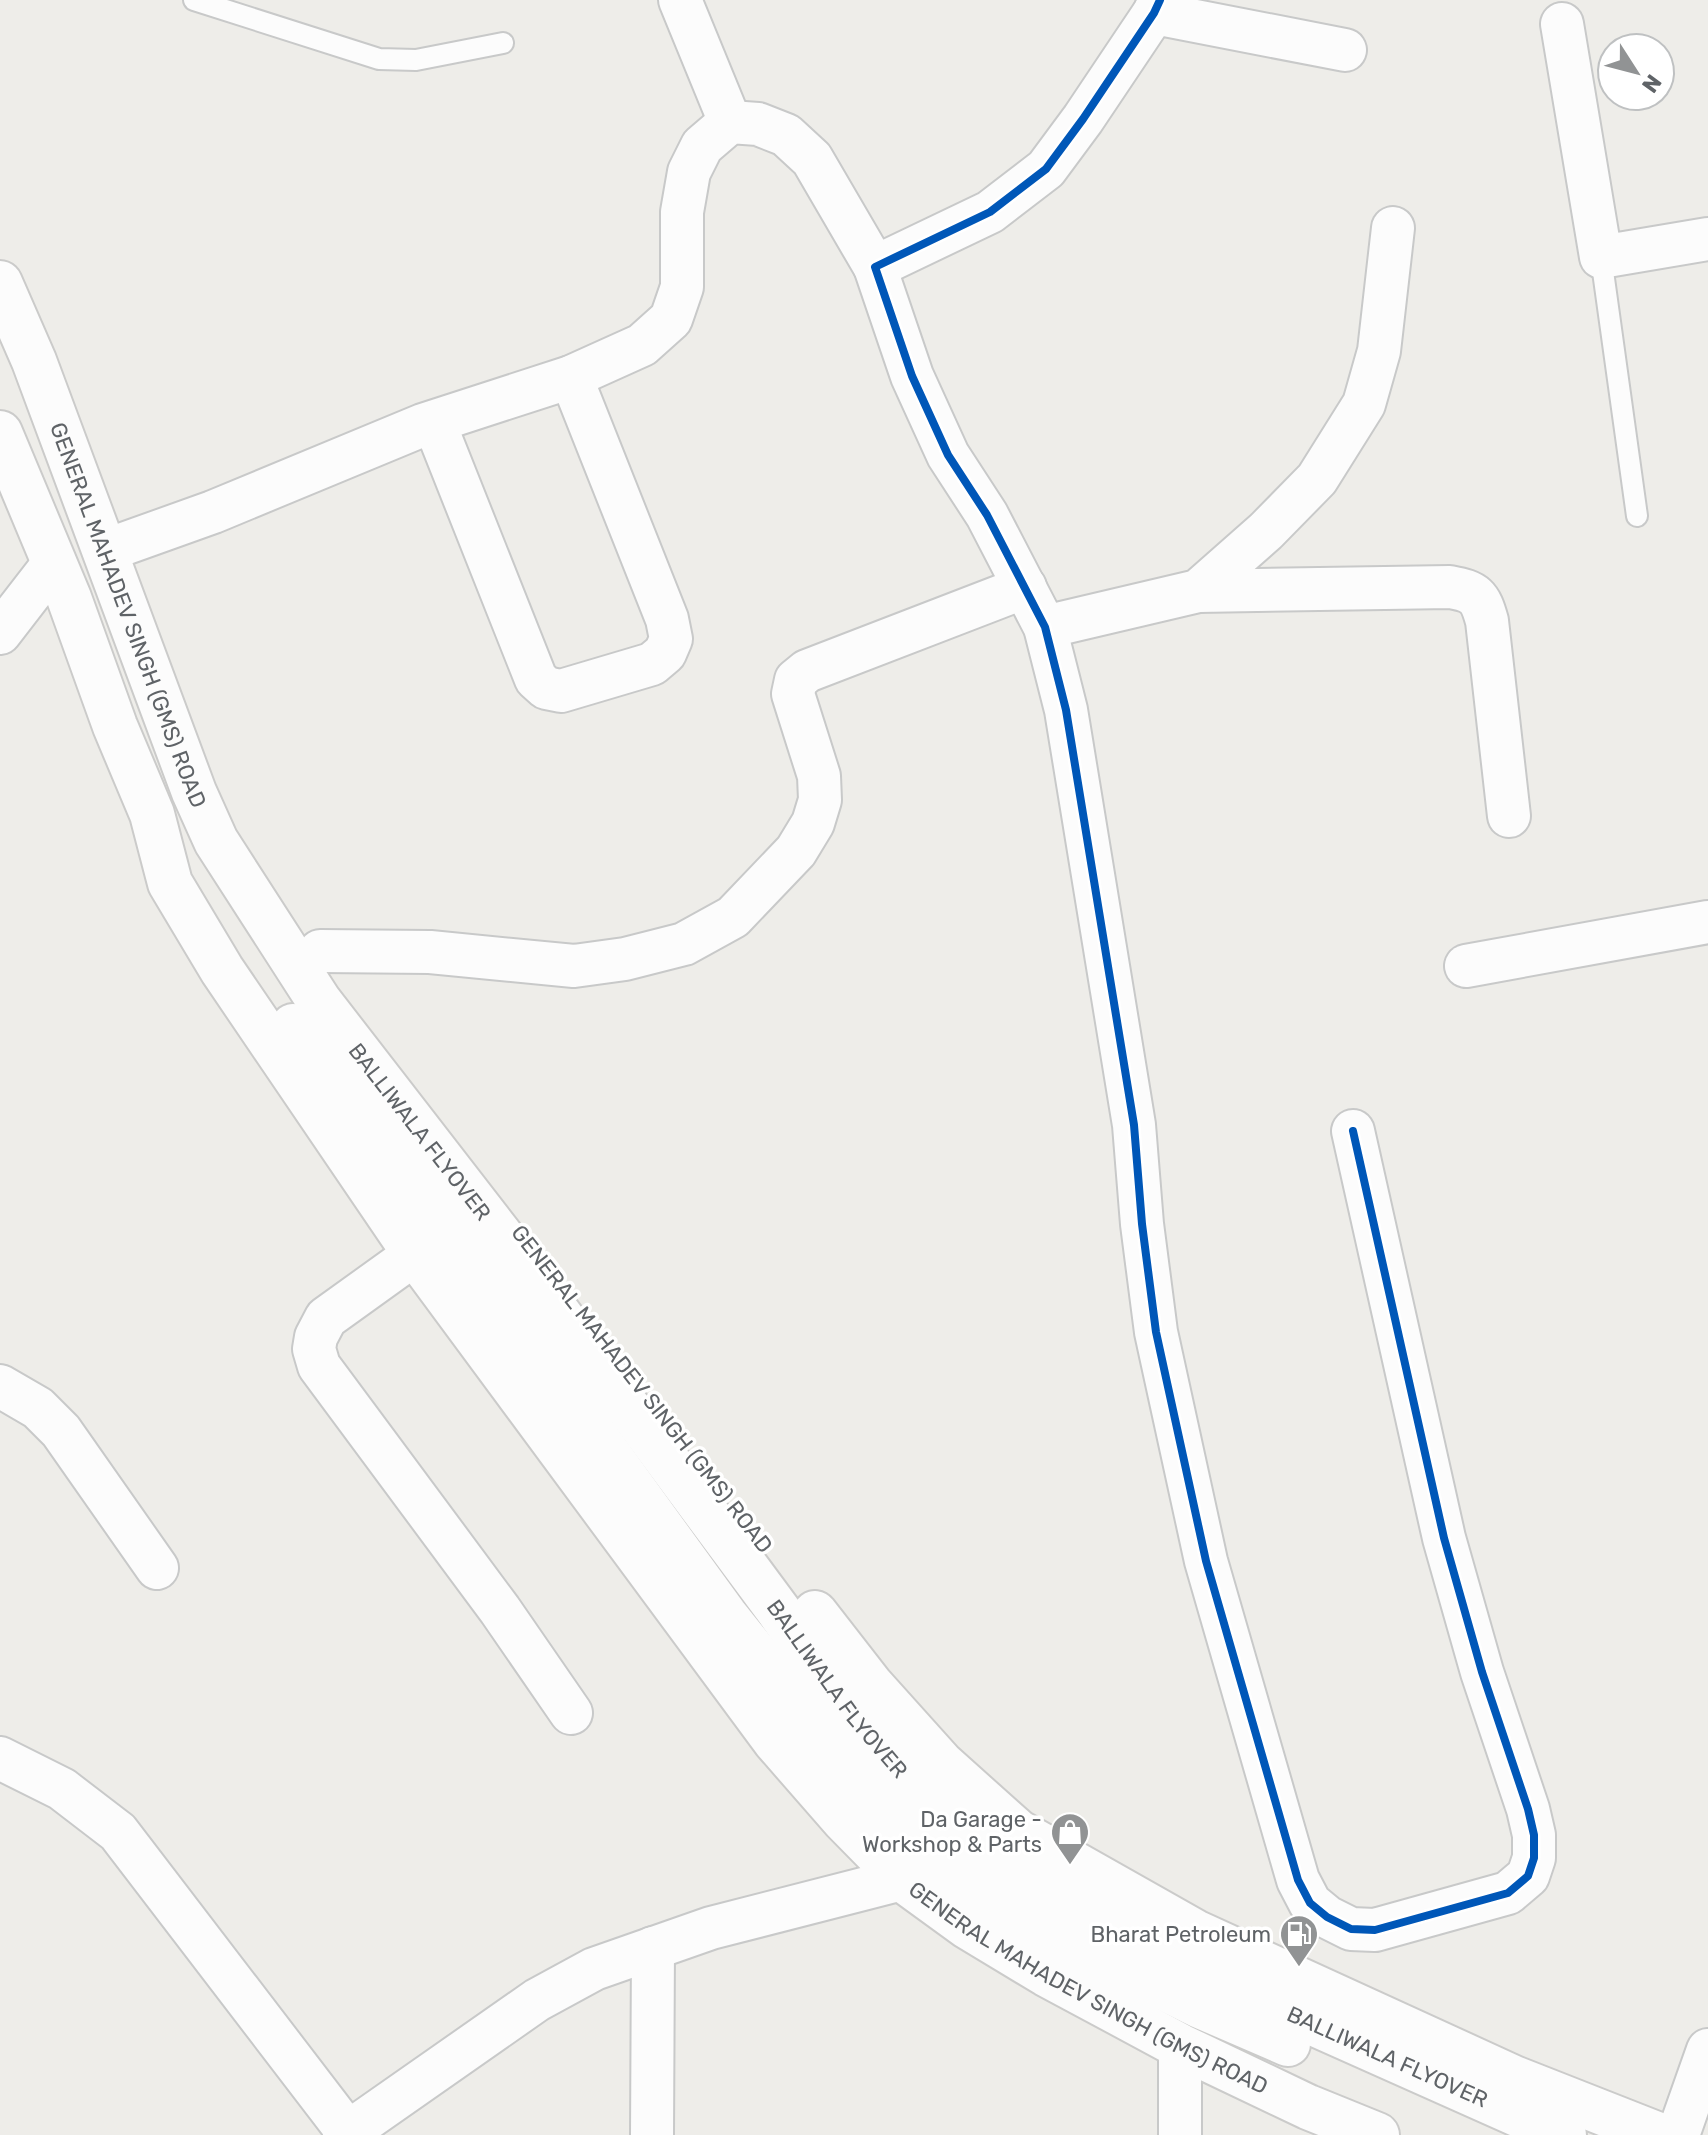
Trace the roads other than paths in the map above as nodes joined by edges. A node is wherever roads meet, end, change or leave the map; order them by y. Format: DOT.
graph roads {
  1 [pos="194,0"];
  2 [pos="680,0"];
  3 [pos="1157,6"];
  4 [pos="1562,24"];
  5 [pos="503,43"];
  6 [pos="1345,50"];
  7 [pos="730,122"];
  8 [pos="1393,228"];
  9 [pos="1708,239"];
  10 [pos="1601,257"];
  11 [pos="875,267"];
  12 [pos="0,283"];
  13 [pos="571,377"];
  14 [pos="434,422"];
  15 [pos="0,433"];
  16 [pos="1637,516"];
  17 [pos="104,551"];
  18 [pos="54,563"];
  19 [pos="1025,587"];
  20 [pos="1198,591"];
  21 [pos="1045,627"];
  22 [pos="0,633"];
  23 [pos="194,792"];
  24 [pos="152,814"];
  25 [pos="1509,816"];
  26 [pos="200,853"];
  27 [pos="1708,922"];
  28 [pos="320,951"];
  29 [pos="1466,966"];
  30 [pos="1353,1131"];
  31 [pos="415,1254"];
  32 [pos="0,1386"];
  33 [pos="157,1568"];
  34 [pos="571,1713"];
  35 [pos="0,1758"];
  36 [pos="902,1879"];
  37 [pos="653,1948"];
  38 [pos="1180,2046"];
  39 [pos="1708,2050"];
  40 [pos="347,2134"];
  41 [pos="652,2135"];
  42 [pos="1180,2135"];
  43 [pos="1377,2135"];
  44 [pos="1503,2135"];
  45 [pos="1564,2135"];
  46 [pos="1659,2135"];
  47 [pos="1678,2135"];
  1 -- 5 [label="lane"];
  2 -- 7 [label="street"];
  3 -- 6 [label="street"];
  3 -- 11 [label="street"];
  4 -- 10 [label="street"];
  7 -- 11 [label="street"];
  7 -- 13 [label="street"];
  8 -- 20 [label="street"];
  9 -- 10 [label="street"];
  10 -- 16 [label="lane"];
  11 -- 19 [label="street"];
  12 -- 17 [label="street, GENERAL MAHADEV SINGH (GMS) ROAD"];
  13 -- 14 [label="street"];
  13 -- 14 [label="street"];
  14 -- 17 [label="street"];
  15 -- 18 [label="street"];
  17 -- 23 [label="street, GENERAL MAHADEV SINGH (GMS) ROAD"];
  18 -- 22 [label="street"];
  18 -- 24 [label="street"];
  19 -- 21 [label="street"];
  19 -- 28 [label="street"];
  20 -- 21 [label="street"];
  20 -- 25 [label="street"];
  21 -- 30 [label="street"];
  23 -- 26 [label="street, BALLIWALA FLYOVER"];
  23 -- 28 [label="street, GENERAL MAHADEV SINGH (GMS) ROAD"];
  24 -- 26 [label="street, BALLIWALA FLYOVER"];
  24 -- 31 [label="street, GENERAL MAHADEV SINGH (GMS) ROAD"];
  26 -- 44 [label="street, BALLIWALA FLYOVER"];
  26 -- 45 [label="street, BALLIWALA FLYOVER"];
  27 -- 29 [label="street"];
  28 -- 46 [label="street, GENERAL MAHADEV SINGH (GMS) ROAD"];
  31 -- 34 [label="street"];
  31 -- 36 [label="street, GENERAL MAHADEV SINGH (GMS) ROAD"];
  32 -- 33 [label="street"];
  35 -- 40 [label="street"];
  36 -- 37 [label="street"];
  36 -- 38 [label="street, GENERAL MAHADEV SINGH (GMS) ROAD"];
  37 -- 40 [label="street"];
  37 -- 41 [label="street"];
  38 -- 42 [label="street"];
  38 -- 43 [label="street, GENERAL MAHADEV SINGH (GMS) ROAD"];
  39 -- 47 [label="street"];
}
